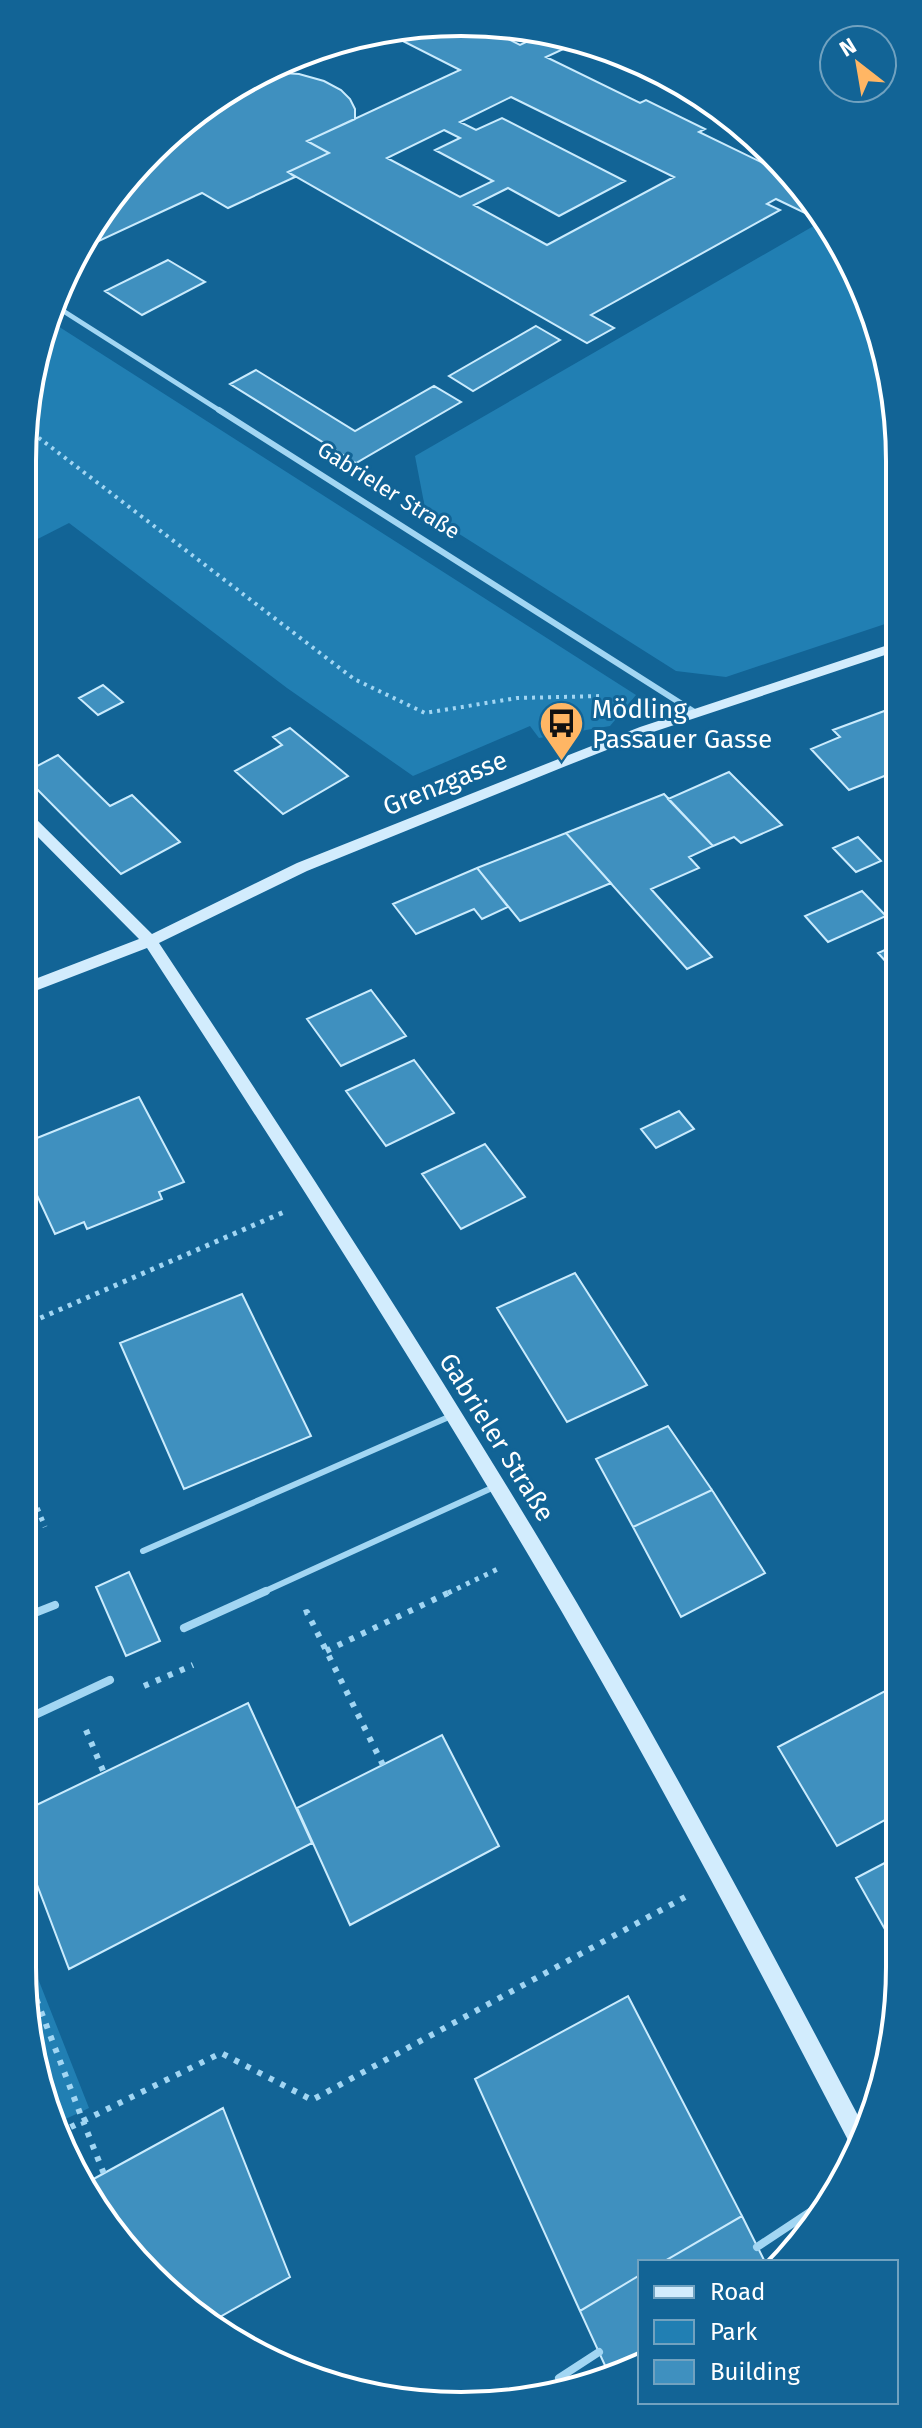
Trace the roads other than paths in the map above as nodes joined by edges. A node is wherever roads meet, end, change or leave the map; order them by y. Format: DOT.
graph roads {
  1 [pos="63,311"];
  2 [pos="886,653"];
  3 [pos="696,713"];
  4 [pos="36,827"];
  5 [pos="150,941"];
  6 [pos="36,985"];
  7 [pos="453,1415"];
  8 [pos="497,1486"];
  9 [pos="143,1551"];
  10 [pos="55,1605"];
  11 [pos="36,1612"];
  12 [pos="184,1628"];
  13 [pos="110,1680"];
  14 [pos="36,1714"];
  15 [pos="854,2129"];
  16 [pos="806,2215"];
  17 [pos="757,2247"];
  18 [pos="599,2352"];
  19 [pos="559,2378"];
  1 -- 3 [label="street, Gabrieler Straße"];
  2 -- 3 [label="street, Grenzgasse"];
  3 -- 5 [label="street, Grenzgasse"];
  4 -- 5 [label="street, Gabrieler Straße"];
  5 -- 6 [label="street, Grenzgasse"];
  5 -- 7 [label="street, Gabrieler Straße"];
  7 -- 8 [label="street, Gabrieler Straße"];
  7 -- 9 [label="lane"];
  8 -- 12 [label="lane"];
  8 -- 15 [label="street, Gabrieler Straße"];
  10 -- 11 [label="lane"];
  13 -- 14 [label="lane"];
  16 -- 17 [label="lane"];
  18 -- 19 [label="lane"];
}
